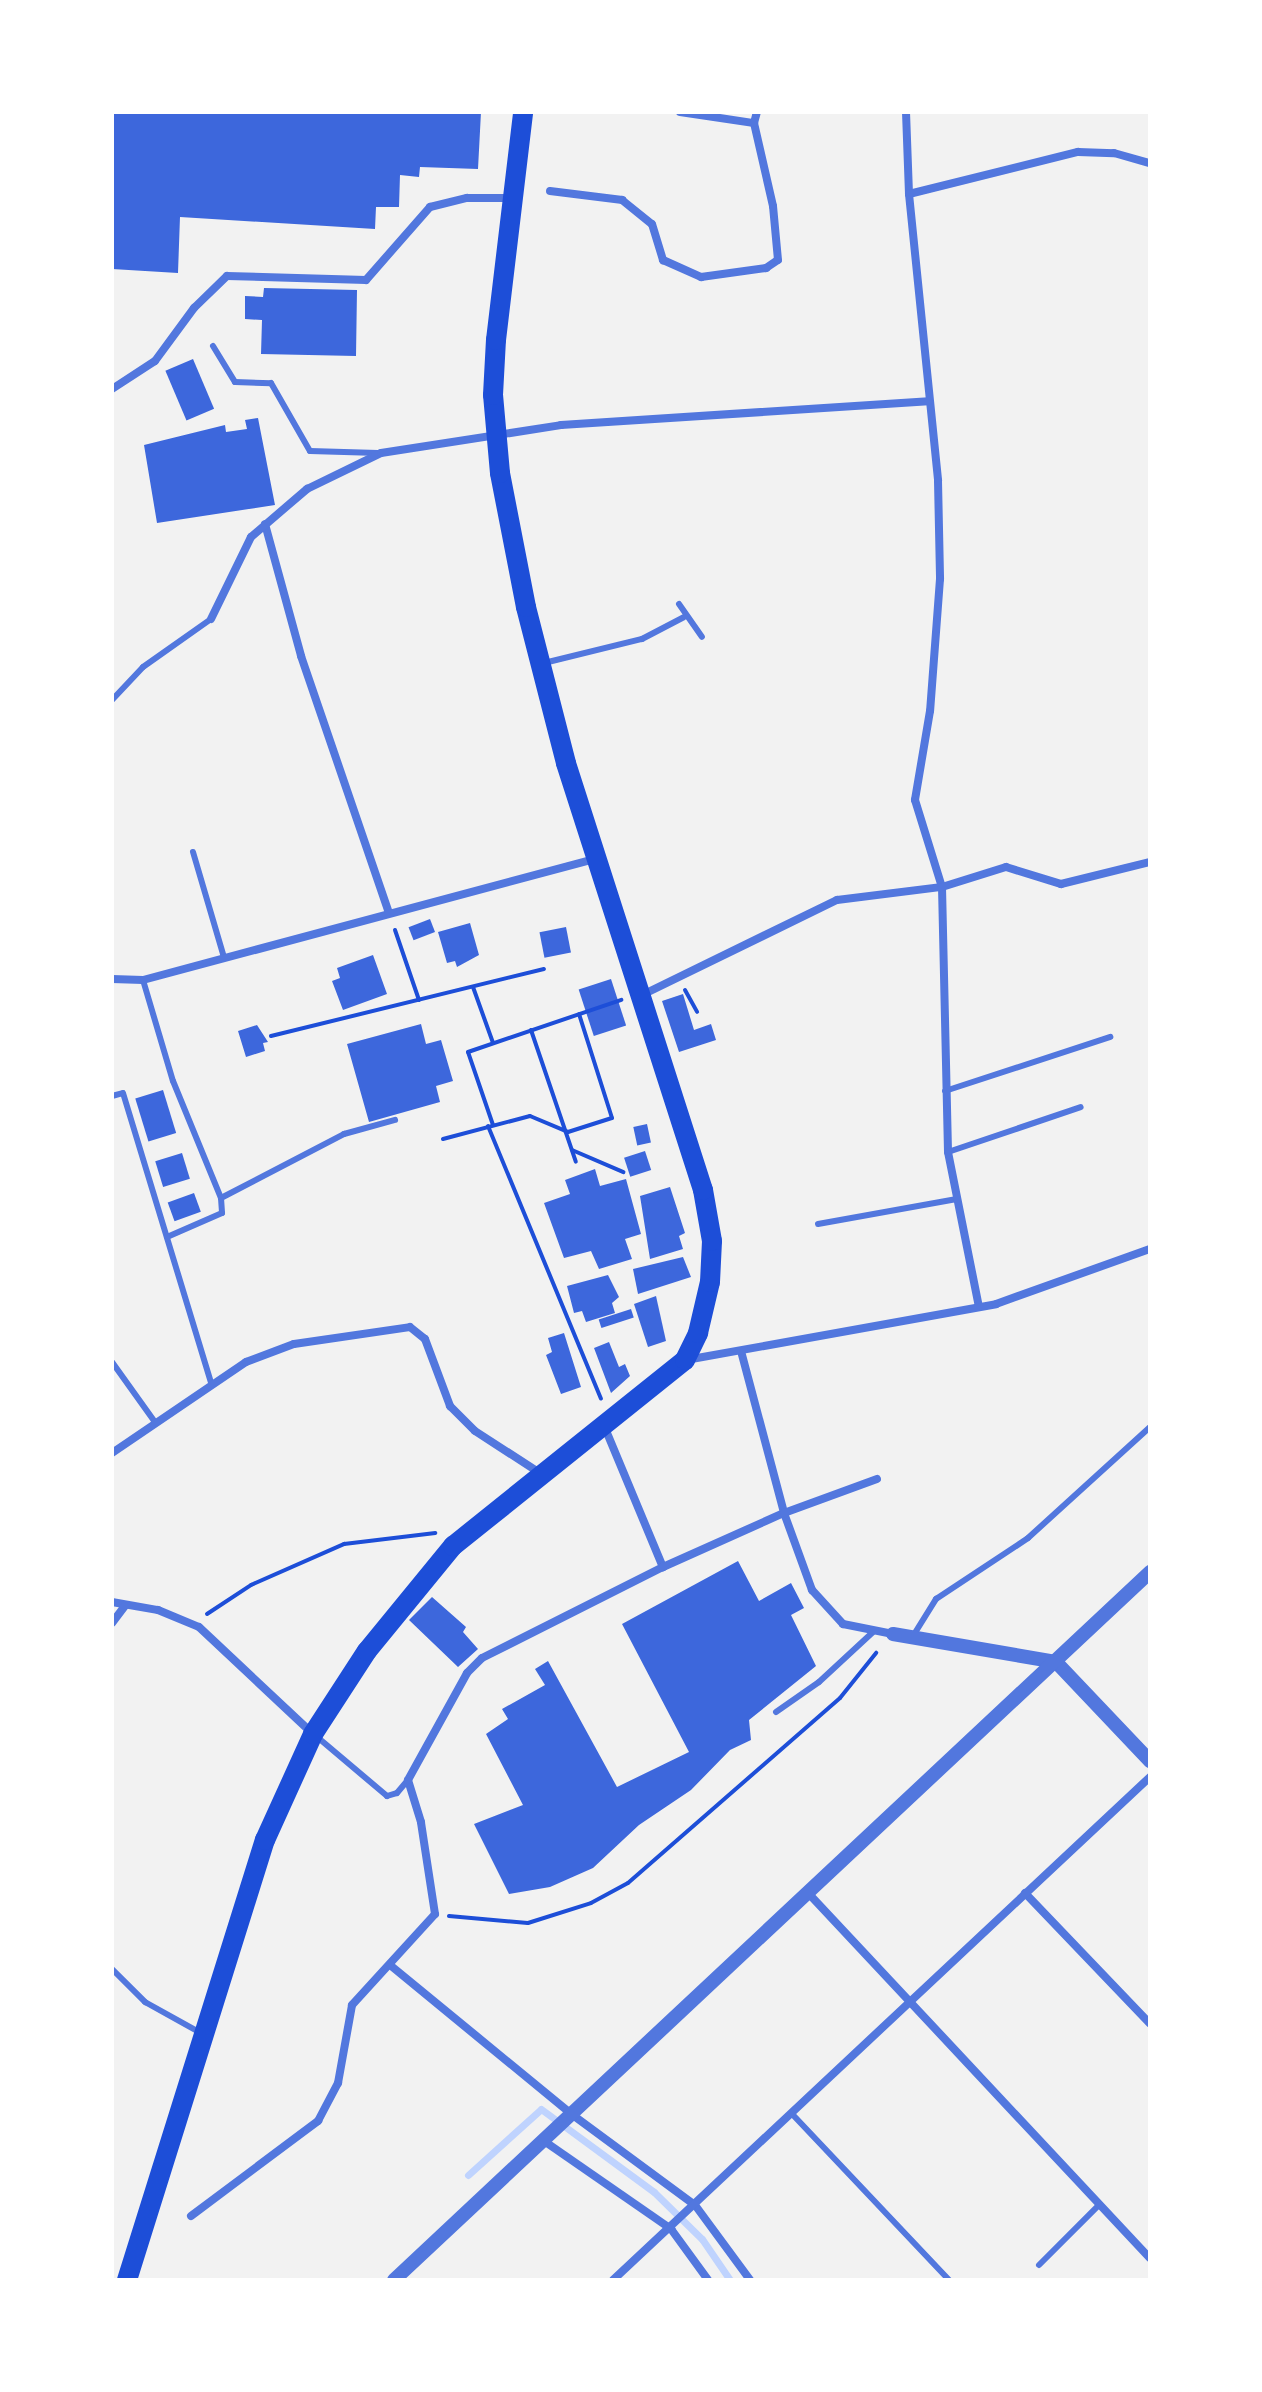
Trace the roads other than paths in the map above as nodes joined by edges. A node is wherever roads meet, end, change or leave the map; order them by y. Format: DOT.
graph roads {
  1 [pos="523,112"];
  2 [pos="680,112"];
  3 [pos="757,112"];
  4 [pos="906,112"];
  5 [pos="754,123"];
  6 [pos="1150,163"];
  7 [pos="550,191"];
  8 [pos="909,194"];
  9 [pos="514,198"];
  10 [pos="213,346"];
  11 [pos="112,389"];
  12 [pos="928,401"];
  13 [pos="495,434"];
  14 [pos="381,453"];
  15 [pos="265,524"];
  16 [pos="679,604"];
  17 [pos="684,617"];
  18 [pos="211,619"];
  19 [pos="702,637"];
  20 [pos="540,664"];
  21 [pos="112,700"];
  22 [pos="193,852"];
  23 [pos="596,859"];
  24 [pos="1150,862"];
  25 [pos="942,887"];
  26 [pos="389,913"];
  27 [pos="224,957"];
  28 [pos="112,979"];
  29 [pos="143,980"];
  30 [pos="639,996"];
  31 [pos="1110,1037"];
  32 [pos="945,1091"];
  33 [pos="112,1096"];
  34 [pos="1081,1107"];
  35 [pos="395,1120"];
  36 [pos="948,1152"];
  37 [pos="221,1198"];
  38 [pos="957,1199"];
  39 [pos="818,1224"];
  40 [pos="167,1237"];
  41 [pos="1150,1249"];
  42 [pos="979,1307"];
  43 [pos="741,1351"];
  44 [pos="685,1360"];
  45 [pos="112,1362"];
  46 [pos="211,1382"];
  47 [pos="155,1422"];
  48 [pos="607,1422"];
  49 [pos="1150,1427"];
  50 [pos="112,1453"];
  51 [pos="540,1473"];
  52 [pos="877,1479"];
  53 [pos="784,1513"];
  54 [pos="663,1567"];
  55 [pos="1150,1572"];
  56 [pos="112,1602"];
  57 [pos="125,1606"];
  58 [pos="112,1623"];
  59 [pos="873,1632"];
  60 [pos="893,1634"];
  61 [pos="913,1636"];
  62 [pos="1056,1662"];
  63 [pos="776,1712"];
  64 [pos="313,1734"];
  65 [pos="1150,1761"];
  66 [pos="1150,1777"];
  67 [pos="408,1780"];
  68 [pos="1025,1893"];
  69 [pos="810,1895"];
  70 [pos="390,1965"];
  71 [pos="112,1969"];
  72 [pos="911,2006"];
  73 [pos="1150,2024"];
  74 [pos="204,2035"];
  75 [pos="567,2116"];
  76 [pos="794,2116"];
  77 [pos="547,2137"];
  78 [pos="1100,2204"];
  79 [pos="693,2207"];
  80 [pos="191,2216"];
  81 [pos="674,2226"];
  82 [pos="1150,2258"];
  83 [pos="1039,2265"];
  84 [pos="127,2280"];
  85 [pos="394,2280"];
  86 [pos="613,2280"];
  87 [pos="708,2280"];
  88 [pos="750,2280"];
  89 [pos="949,2280"];
  1 -- 9 [label="main road"];
  2 -- 5 [label="street"];
  3 -- 5 [label="street"];
  4 -- 8 [label="street"];
  5 -- 7 [label="street"];
  6 -- 8 [label="street"];
  8 -- 12 [label="street"];
  9 -- 11 [label="street"];
  9 -- 13 [label="main road"];
  10 -- 14 [label="lane"];
  12 -- 13 [label="street"];
  12 -- 25 [label="street"];
  13 -- 14 [label="street"];
  13 -- 20 [label="main road"];
  14 -- 15 [label="street"];
  15 -- 18 [label="street"];
  15 -- 26 [label="street"];
  16 -- 17 [label="lane"];
  17 -- 19 [label="lane"];
  17 -- 20 [label="lane"];
  18 -- 21 [label="lane"];
  20 -- 23 [label="main road"];
  22 -- 27 [label="lane"];
  23 -- 26 [label="street"];
  23 -- 30 [label="main road"];
  24 -- 25 [label="street"];
  25 -- 30 [label="street"];
  25 -- 32 [label="street"];
  26 -- 27 [label="street"];
  27 -- 29 [label="street"];
  28 -- 29 [label="street"];
  29 -- 37 [label="lane"];
  30 -- 44 [label="main road"];
  31 -- 32 [label="lane"];
  32 -- 36 [label="street"];
  33 -- 40 [label="lane"];
  34 -- 36 [label="lane"];
  35 -- 37 [label="lane"];
  36 -- 38 [label="street"];
  37 -- 40 [label="lane"];
  38 -- 39 [label="lane"];
  38 -- 42 [label="street"];
  40 -- 46 [label="lane"];
  41 -- 42 [label="street"];
  42 -- 43 [label="street"];
  43 -- 44 [label="street"];
  43 -- 53 [label="street"];
  44 -- 48 [label="main road"];
  45 -- 47 [label="lane"];
  46 -- 47 [label="street"];
  46 -- 51 [label="street"];
  47 -- 50 [label="street"];
  48 -- 51 [label="main road"];
  48 -- 54 [label="street"];
  49 -- 61 [label="lane"];
  51 -- 64 [label="main road"];
  52 -- 53 [label="street"];
  53 -- 54 [label="street"];
  53 -- 59 [label="street"];
  54 -- 67 [label="street"];
  55 -- 62 [label="street"];
  56 -- 57 [label="street"];
  57 -- 58 [label="street"];
  57 -- 64 [label="street"];
  59 -- 60 [label="street"];
  59 -- 63 [label="lane"];
  60 -- 61 [label="street"];
  61 -- 62 [label="street"];
  62 -- 65 [label="street"];
  62 -- 69 [label="street"];
  64 -- 67 [label="lane"];
  64 -- 74 [label="main road"];
  66 -- 68 [label="street"];
  67 -- 70 [label="street"];
  68 -- 72 [label="street"];
  68 -- 73 [label="street"];
  69 -- 72 [label="street"];
  69 -- 75 [label="street"];
  70 -- 75 [label="street"];
  70 -- 80 [label="street"];
  71 -- 74 [label="lane"];
  72 -- 76 [label="street"];
  72 -- 78 [label="street"];
  74 -- 84 [label="main road"];
  75 -- 77 [label="street"];
  75 -- 79 [label="street"];
  76 -- 79 [label="street"];
  76 -- 89 [label="lane"];
  77 -- 81 [label="street"];
  77 -- 85 [label="street"];
  78 -- 82 [label="street"];
  78 -- 83 [label="lane"];
  79 -- 81 [label="street"];
  79 -- 88 [label="street"];
  81 -- 86 [label="street"];
  81 -- 87 [label="street"];
}
